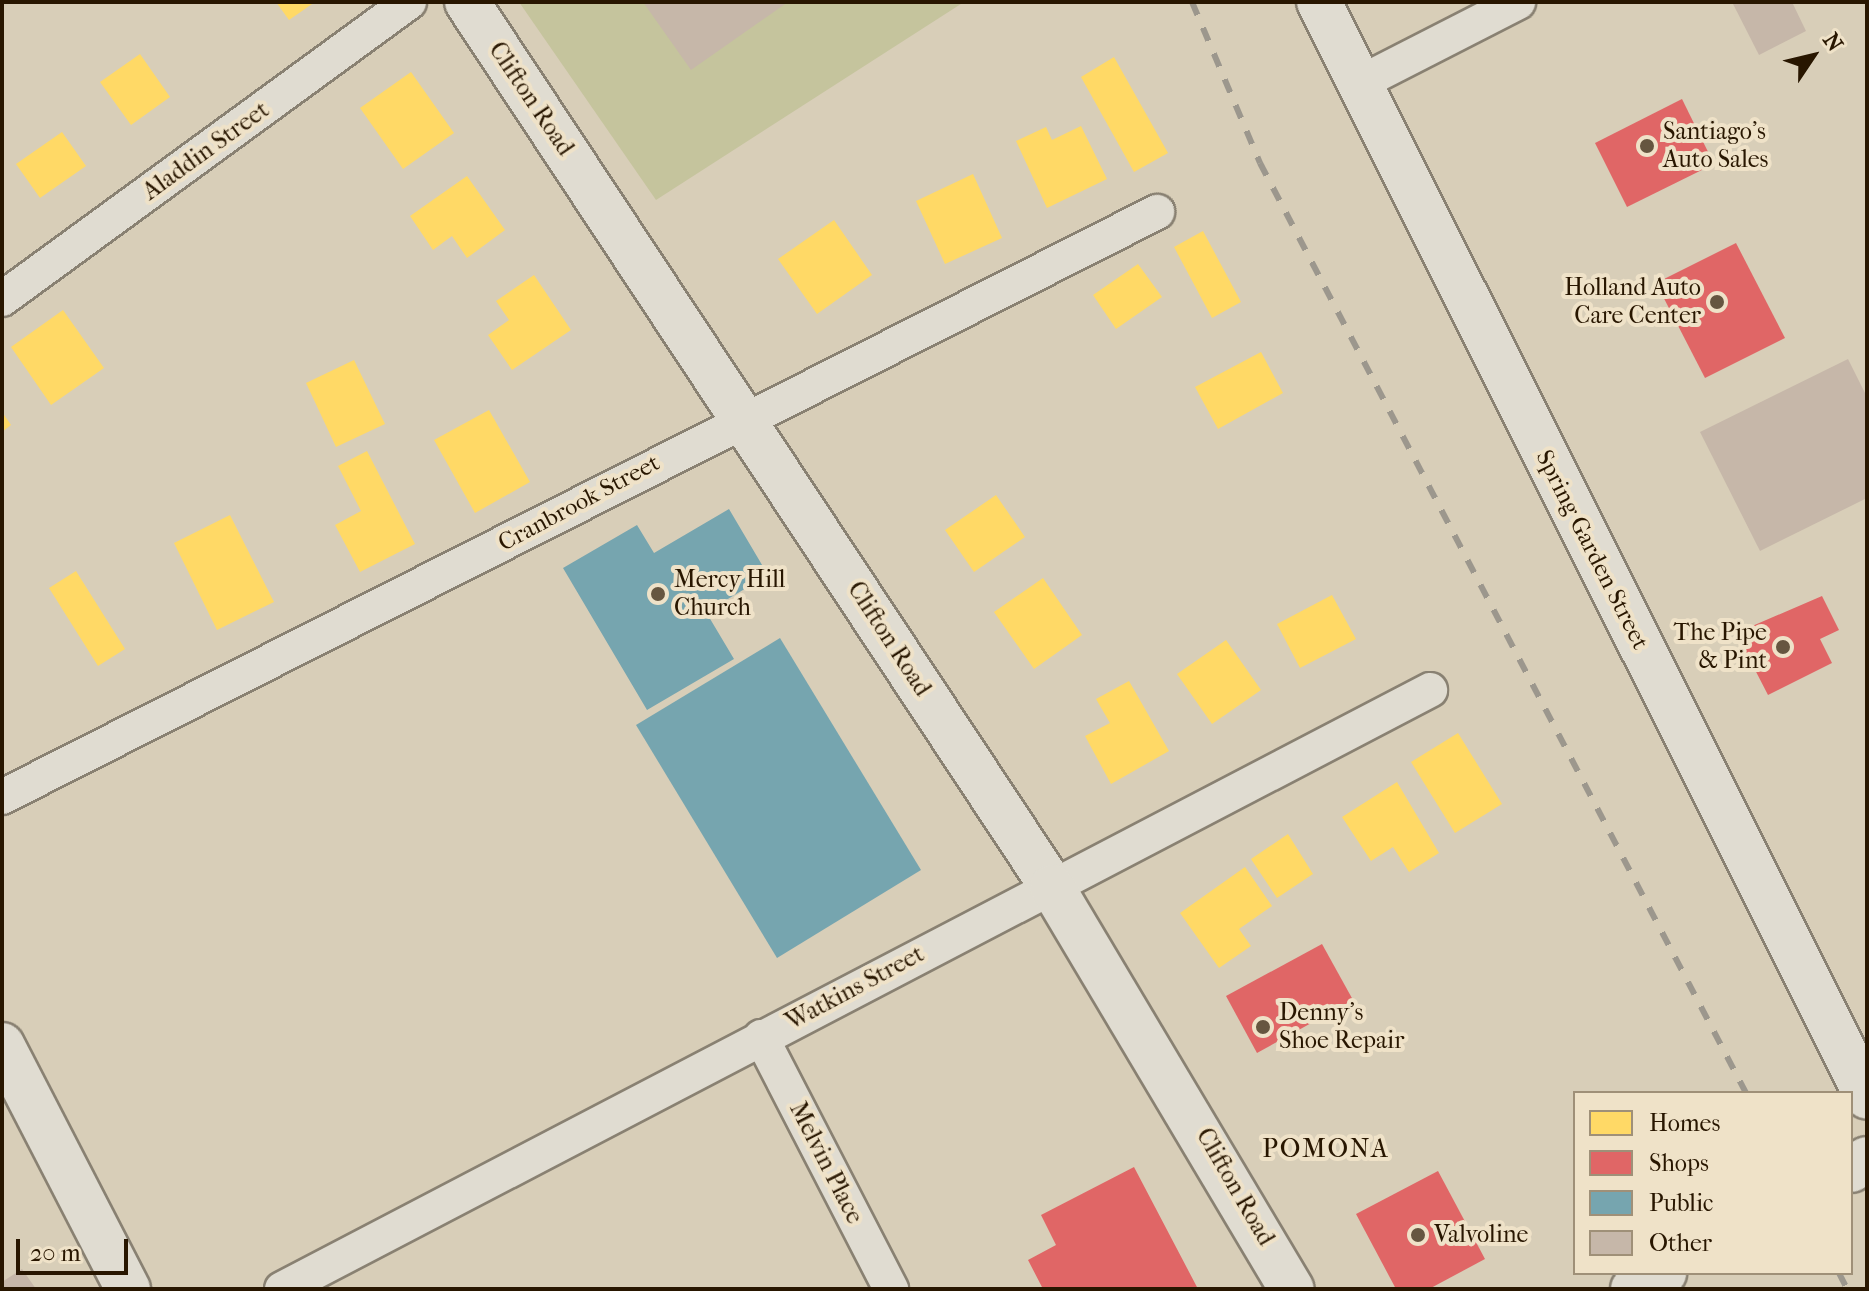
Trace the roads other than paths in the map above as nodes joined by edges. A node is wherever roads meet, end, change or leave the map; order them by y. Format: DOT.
graph roads {
  1 [pos="409,2"];
  2 [pos="467,2"];
  3 [pos="1319,2"];
  4 [pos="1518,2"];
  5 [pos="1358,84"];
  6 [pos="1157,212"];
  7 [pos="2,299"];
  8 [pos="744,417"];
  9 [pos="1430,690"];
  10 [pos="2,797"];
  11 [pos="1052,887"];
  12 [pos="761,1037"];
  13 [pos="2,1045"];
  14 [pos="1867,1097"];
  15 [pos="1660,1275"];
  16 [pos="128,1289"];
  17 [pos="282,1289"];
  18 [pos="891,1289"];
  19 [pos="1292,1289"];
  20 [pos="1633,1289"];
  1 -- 7 [label="street, Aladdin Street"];
  2 -- 8 [label="street, Clifton Road"];
  3 -- 5 [label="street, Spring Garden Street"];
  4 -- 5 [label="street"];
  5 -- 14 [label="street, Spring Garden Street"];
  6 -- 8 [label="street, Cranbrook Street"];
  8 -- 10 [label="street, Cranbrook Street"];
  8 -- 11 [label="street, Clifton Road"];
  9 -- 11 [label="street, Watkins Street"];
  11 -- 12 [label="street, Watkins Street"];
  11 -- 19 [label="street, Clifton Road"];
  12 -- 17 [label="street, Watkins Street"];
  12 -- 18 [label="street, Melvin Place"];
  13 -- 16 [label="street"];
  15 -- 20 [label="street"];
}
